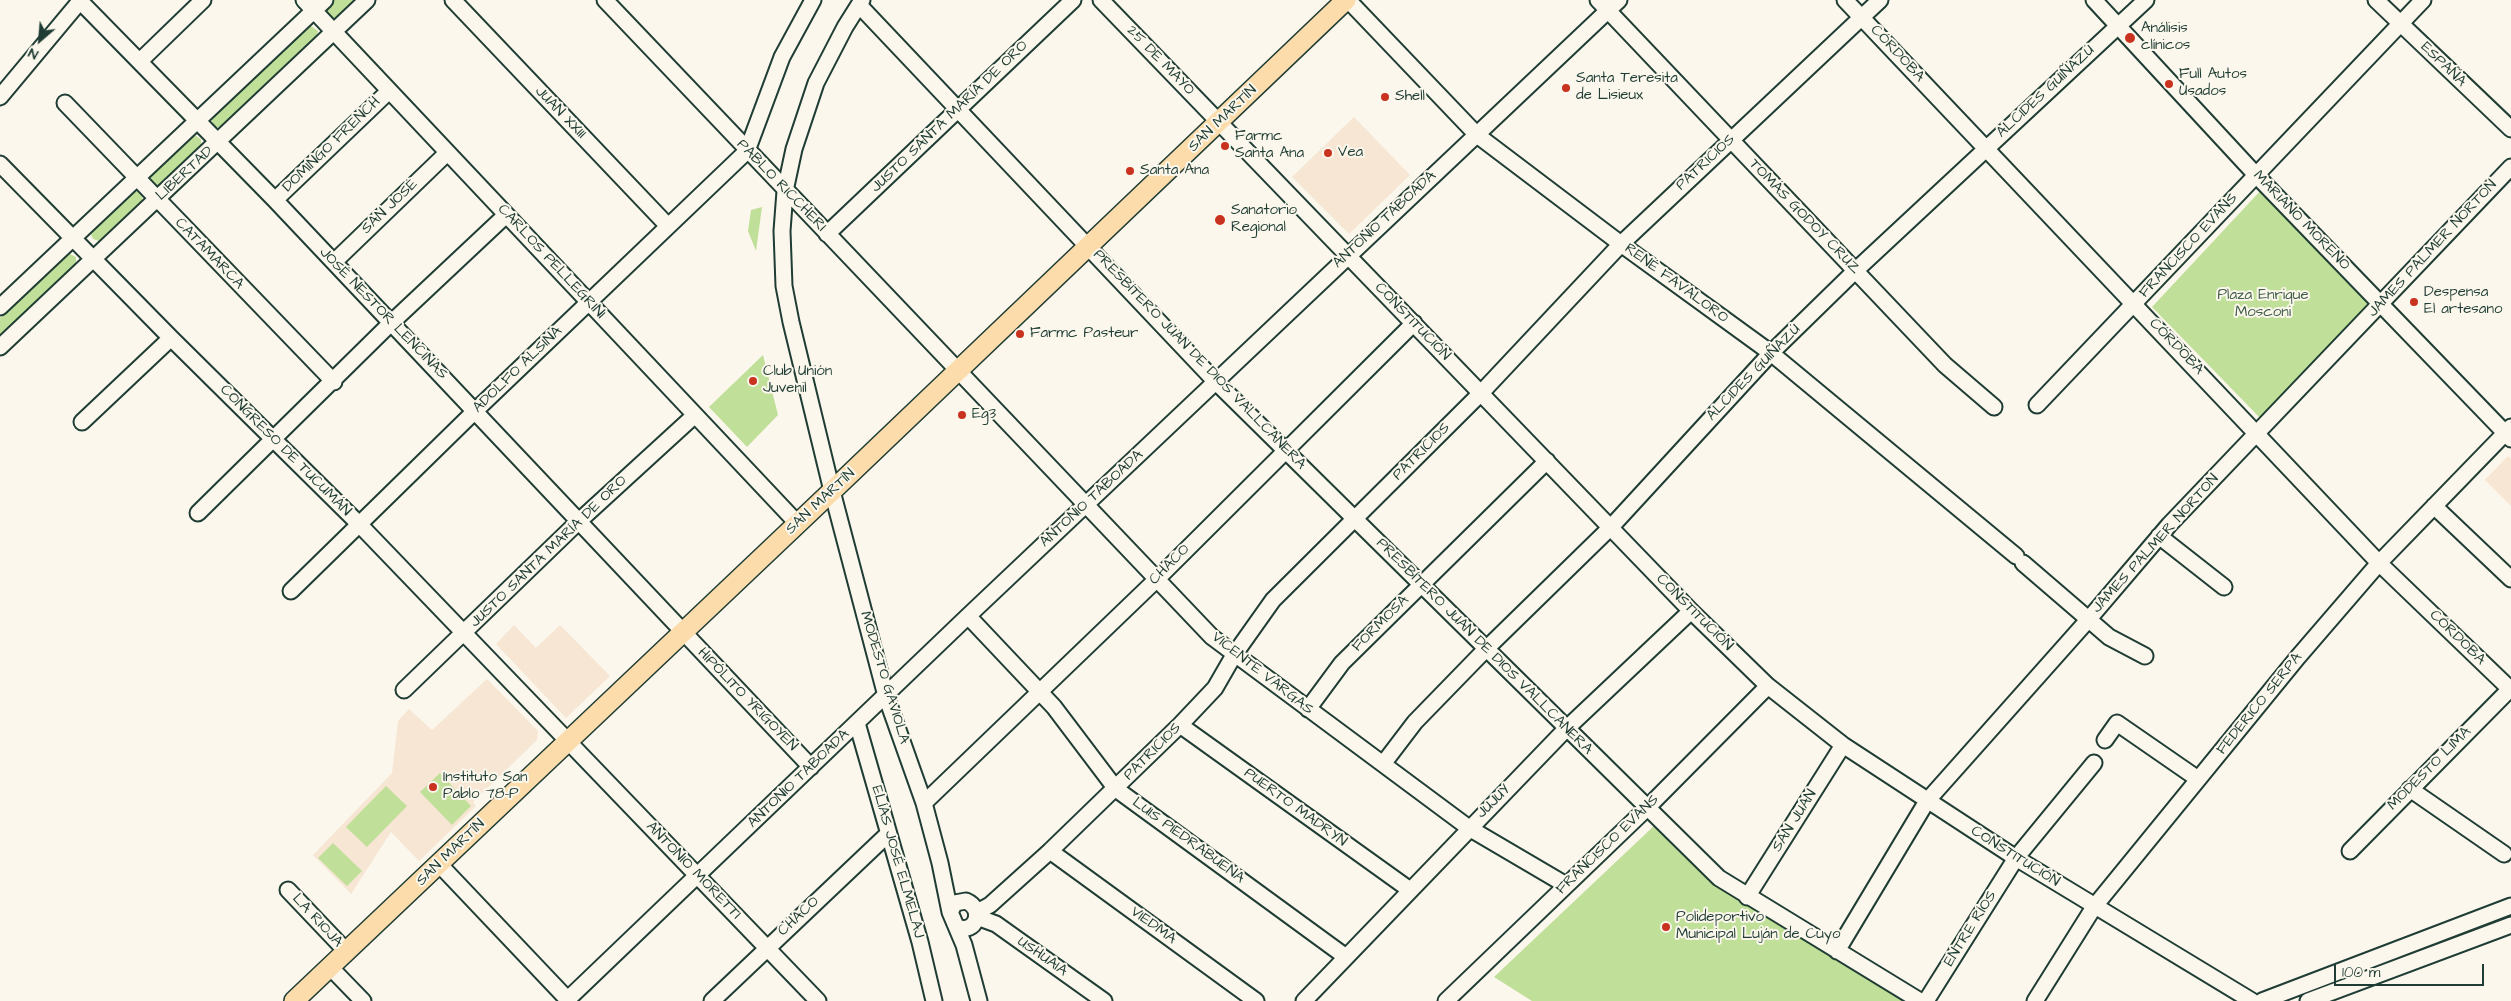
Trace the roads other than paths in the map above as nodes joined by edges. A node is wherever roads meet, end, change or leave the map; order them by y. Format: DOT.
graph roads {
  1 [pos="80,0"];
  2 [pos="203,0"];
  3 [pos="367,0"];
  4 [pos="453,0"];
  5 [pos="605,0"];
  6 [pos="813,0"];
  7 [pos="1073,0"];
  8 [pos="1101,0"];
  9 [pos="1347,0"];
  10 [pos="1846,0"];
  11 [pos="1880,0"];
  12 [pos="2094,0"];
  13 [pos="2146,0"];
  14 [pos="2376,0"];
  15 [pos="2423,0"];
  16 [pos="861,2"];
  17 [pos="314,3"];
  18 [pos="1608,4"];
  19 [pos="1862,17"];
  20 [pos="2401,24"];
  21 [pos="2117,26"];
  22 [pos="334,32"];
  23 [pos="140,61"];
  24 [pos="389,91"];
  25 [pos="0,97"];
  26 [pos="65,103"];
  27 [pos="958,109"];
  28 [pos="198,120"];
  29 [pos="1219,123"];
  30 [pos="2511,129"];
  31 [pos="1477,135"];
  32 [pos="1731,140"];
  33 [pos="219,142"];
  34 [pos="1985,148"];
  35 [pos="747,151"];
  36 [pos="447,152"];
  37 [pos="0,164"];
  38 [pos="2511,167"];
  39 [pos="2256,175"];
  40 [pos="136,178"];
  41 [pos="785,191"];
  42 [pos="157,200"];
  43 [pos="275,200"];
  44 [pos="506,214"];
  45 [pos="668,226"];
  46 [pos="827,234"];
  47 [pos="73,238"];
  48 [pos="1621,244"];
  49 [pos="1087,246"];
  50 [pos="1348,255"];
  51 [pos="94,260"];
  52 [pos="334,262"];
  53 [pos="1855,270"];
  54 [pos="589,302"];
  55 [pos="2382,303"];
  56 [pos="2135,304"];
  57 [pos="0,306"];
  58 [pos="391,323"];
  59 [pos="1414,323"];
  60 [pos="171,338"];
  61 [pos="0,347"];
  62 [pos="1771,353"];
  63 [pos="957,372"];
  64 [pos="334,382"];
  65 [pos="1216,382"];
  66 [pos="1481,393"];
  67 [pos="2038,405"];
  68 [pos="1994,407"];
  69 [pos="475,411"];
  70 [pos="695,414"];
  71 [pos="82,422"];
  72 [pos="2258,433"];
  73 [pos="2509,433"];
  74 [pos="274,440"];
  75 [pos="1285,450"];
  76 [pos="1547,462"];
  77 [pos="832,491"];
  78 [pos="1085,505"];
  79 [pos="2434,506"];
  80 [pos="198,513"];
  81 [pos="1355,519"];
  82 [pos="578,522"];
  83 [pos="359,524"];
  84 [pos="798,524"];
  85 [pos="1610,527"];
  86 [pos="2159,536"];
  87 [pos="2379,563"];
  88 [pos="2511,579"];
  89 [pos="1156,580"];
  90 [pos="1421,584"];
  91 [pos="2224,587"];
  92 [pos="290,592"];
  93 [pos="1692,611"];
  94 [pos="968,616"];
  95 [pos="2088,620"];
  96 [pos="464,632"];
  97 [pos="682,632"];
  98 [pos="1486,649"];
  99 [pos="1234,655"];
  100 [pos="2145,656"];
  101 [pos="1768,686"];
  102 [pos="2511,689"];
  103 [pos="404,690"];
  104 [pos="1039,692"];
  105 [pos="886,696"];
  106 [pos="1308,709"];
  107 [pos="857,723"];
  108 [pos="1180,725"];
  109 [pos="1566,729"];
  110 [pos="2105,740"];
  111 [pos="568,741"];
  112 [pos="1843,744"];
  113 [pos="2094,763"];
  114 [pos="1383,764"];
  115 [pos="811,767"];
  116 [pos="2198,778"];
  117 [pos="1116,789"];
  118 [pos="2410,789"];
  119 [pos="1927,801"];
  120 [pos="924,803"];
  121 [pos="1647,808"];
  122 [pos="1469,828"];
  123 [pos="888,834"];
  124 [pos="1050,851"];
  125 [pos="2350,851"];
  126 [pos="2504,854"];
  127 [pos="2016,858"];
  128 [pos="940,863"];
  129 [pos="439,864"];
  130 [pos="697,876"];
  131 [pos="1566,885"];
  132 [pos="288,890"];
  133 [pos="1410,890"];
  134 [pos="1748,897"];
  135 [pos="966,901"];
  136 [pos="2511,906"];
  137 [pos="2094,907"];
  138 [pos="950,912"];
  139 [pos="971,921"];
  140 [pos="2511,925"];
  141 [pos="767,947"];
  142 [pos="1837,950"];
  143 [pos="346,951"];
  144 [pos="1346,957"];
  145 [pos="330,967"];
  146 [pos="568,1000"];
  147 [pos="294,1001"];
  148 [pos="363,1001"];
  149 [pos="712,1001"];
  150 [pos="818,1001"];
  151 [pos="934,1001"];
  152 [pos="979,1001"];
  153 [pos="1104,1001"];
  154 [pos="1256,1001"];
  155 [pos="1304,1001"];
  156 [pos="1446,1001"];
  157 [pos="1920,1001"];
  158 [pos="1926,1001"];
  159 [pos="2035,1001"];
  160 [pos="2252,1001"];
  161 [pos="2262,1001"];
  162 [pos="2308,1001"];
  1 -- 23 [label="street, JOSÉ NESTOR LENCINAS"];
  1 -- 25 [label="street"];
  2 -- 23 [label="street"];
  3 -- 22 [label="street, LIBERTAD"];
  4 -- 45 [label="street, JUAN XXIII"];
  5 -- 35 [label="street, PABLO RICCHERI"];
  6 -- 35 [label="street"];
  7 -- 27 [label="street, JUSTO SANTA MARÍA DE ORO"];
  8 -- 29 [label="street, 25 DE MAYO"];
  9 -- 29 [label="main road, SAN MARTÍN"];
  9 -- 31 [label="street, RENÉ FAVALORO"];
  10 -- 19 [label="street, CÓRDOBA"];
  11 -- 19 [label="street, PATRICIOS"];
  12 -- 21 [label="street, MARIANO MORENO"];
  13 -- 21 [label="street, ALCIDES GUIÑAZÚ"];
  14 -- 20 [label="street, ESPAÑA"];
  15 -- 20 [label="street, FRANCISCO EVANS"];
  16 -- 27 [label="street, PRESBÍTERO JUAN DE DIOS VALLCANERA"];
  16 -- 41 [label="street, MODESTO GAVIOLA"];
  17 -- 22 [label="street, CARLOS PELLEGRINI"];
  17 -- 28 [label="street, LIBERTAD"];
  18 -- 31 [label="street, ANTONIO TABOADA"];
  18 -- 32 [label="street, TOMÁS GODOY CRUZ"];
  19 -- 32 [label="street, PATRICIOS"];
  19 -- 34 [label="street, CÓRDOBA"];
  20 -- 30 [label="street, ESPAÑA"];
  20 -- 39 [label="street, FRANCISCO EVANS"];
  21 -- 34 [label="street, ALCIDES GUIÑAZÚ"];
  21 -- 39 [label="street, MARIANO MORENO"];
  22 -- 24 [label="street, CARLOS PELLEGRINI"];
  22 -- 33 [label="street, LIBERTAD"];
  23 -- 28 [label="street, JOSÉ NESTOR LENCINAS"];
  24 -- 36 [label="street, CARLOS PELLEGRINI"];
  24 -- 43 [label="street, DOMINGO FRENCH"];
  26 -- 40 [label="street, CATAMARCA"];
  27 -- 46 [label="street, JUSTO SANTA MARÍA DE ORO"];
  27 -- 49 [label="street, PRESBÍTERO JUAN DE DIOS VALLCANERA"];
  28 -- 33 [label="street, JOSÉ NESTOR LENCINAS"];
  28 -- 40 [label="street, LIBERTAD"];
  29 -- 49 [label="main road, SAN MARTÍN"];
  29 -- 50 [label="street, CONSTITUCIÓN"];
  31 -- 48 [label="street, RENÉ FAVALORO"];
  31 -- 50 [label="street, ANTONIO TABOADA"];
  32 -- 48 [label="street, PATRICIOS"];
  32 -- 53 [label="street, TOMÁS GODOY CRUZ"];
  33 -- 42 [label="street, LIBERTAD"];
  33 -- 43 [label="street, JOSÉ NESTOR LENCINAS"];
  34 -- 53 [label="street, ALCIDES GUIÑAZÚ"];
  34 -- 56 [label="street, CÓRDOBA"];
  35 -- 41 [label="street, PABLO RICCHERI"];
  35 -- 45 [label="street, ADOLFO ALSINA"];
  36 -- 44 [label="street, CARLOS PELLEGRINI"];
  36 -- 52 [label="street, SAN JOSÉ"];
  37 -- 47 [label="street, CONGRESO DE TUCUMÁN"];
  38 -- 55 [label="street, JAMES PALMER NORTON"];
  39 -- 55 [label="street, MARIANO MORENO"];
  39 -- 56 [label="street, FRANCISCO EVANS"];
  40 -- 42 [label="street, CATAMARCA"];
  40 -- 47 [label="street, LIBERTAD"];
  41 -- 46 [label="street, PABLO RICCHERI"];
  41 -- 77 [label="street, MODESTO GAVIOLA"];
  42 -- 51 [label="street, LIBERTAD"];
  42 -- 64 [label="street, CATAMARCA"];
  43 -- 52 [label="street, JOSÉ NESTOR LENCINAS"];
  44 -- 54 [label="street, CARLOS PELLEGRINI"];
  44 -- 58 [label="street"];
  45 -- 54 [label="street, ADOLFO ALSINA"];
  46 -- 63 [label="street, PABLO RICCHERI"];
  47 -- 51 [label="street, CONGRESO DE TUCUMÁN"];
  47 -- 57 [label="street, LIBERTAD"];
  48 -- 62 [label="street, RENÉ FAVALORO"];
  48 -- 66 [label="street, PATRICIOS"];
  49 -- 63 [label="main road, SAN MARTÍN"];
  49 -- 65 [label="street, PRESBÍTERO JUAN DE DIOS VALLCANERA"];
  50 -- 59 [label="street, CONSTITUCIÓN"];
  50 -- 65 [label="street, ANTONIO TABOADA"];
  51 -- 60 [label="street, CONGRESO DE TUCUMÁN"];
  51 -- 61 [label="street, LIBERTAD"];
  52 -- 58 [label="street, JOSÉ NESTOR LENCINAS"];
  53 -- 62 [label="street, ALCIDES GUIÑAZÚ"];
  53 -- 68 [label="street, TOMÁS GODOY CRUZ"];
  54 -- 69 [label="street, ADOLFO ALSINA"];
  54 -- 70 [label="street, CARLOS PELLEGRINI"];
  55 -- 72 [label="street, JAMES PALMER NORTON"];
  55 -- 73 [label="street, MARIANO MORENO"];
  56 -- 67 [label="street, FRANCISCO EVANS"];
  56 -- 72 [label="street, CÓRDOBA"];
  58 -- 64 [label="street"];
  58 -- 69 [label="street, JOSÉ NESTOR LENCINAS"];
  59 -- 66 [label="street, CONSTITUCIÓN"];
  59 -- 75 [label="street, CHACO"];
  60 -- 71 [label="street"];
  60 -- 74 [label="street, CONGRESO DE TUCUMÁN"];
  62 -- 85 [label="street, ALCIDES GUIÑAZÚ"];
  62 -- 95 [label="street, RENÉ FAVALORO"];
  63 -- 77 [label="main road, SAN MARTÍN"];
  63 -- 78 [label="street, VICENTE VARGAS"];
  64 -- 74 [label="street"];
  65 -- 75 [label="street, PRESBÍTERO JUAN DE DIOS VALLCANERA"];
  65 -- 78 [label="street, ANTONIO TABOADA"];
  66 -- 76 [label="street, CONSTITUCIÓN"];
  66 -- 81 [label="street, PATRICIOS"];
  69 -- 82 [label="street, JOSÉ NESTOR LENCINAS"];
  69 -- 83 [label="street, ADOLFO ALSINA"];
  70 -- 82 [label="street, JUSTO SANTA MARÍA DE ORO"];
  70 -- 84 [label="street, CARLOS PELLEGRINI"];
  72 -- 86 [label="street, JAMES PALMER NORTON"];
  72 -- 87 [label="street, CÓRDOBA"];
  73 -- 79 [label="street, FEDERICO SERPA"];
  74 -- 80 [label="street"];
  74 -- 83 [label="street, CONGRESO DE TUCUMÁN"];
  75 -- 81 [label="street, PRESBÍTERO JUAN DE DIOS VALLCANERA"];
  75 -- 89 [label="street, CHACO"];
  76 -- 85 [label="street, CONSTITUCIÓN"];
  76 -- 90 [label="street, FORMOSA"];
  77 -- 84 [label="main road, SAN MARTÍN"];
  77 -- 105 [label="street, MODESTO GAVIOLA"];
  78 -- 89 [label="street, VICENTE VARGAS"];
  78 -- 94 [label="street, ANTONIO TABOADA"];
  79 -- 87 [label="street, FEDERICO SERPA"];
  79 -- 88 [label="street"];
  81 -- 90 [label="street, PRESBÍTERO JUAN DE DIOS VALLCANERA"];
  81 -- 99 [label="street, PATRICIOS"];
  82 -- 96 [label="street, JUSTO SANTA MARÍA DE ORO"];
  82 -- 97 [label="street, JOSÉ NESTOR LENCINAS"];
  83 -- 92 [label="street, ADOLFO ALSINA"];
  83 -- 96 [label="street, CONGRESO DE TUCUMÁN"];
  84 -- 97 [label="main road, SAN MARTÍN"];
  85 -- 93 [label="street, CONSTITUCIÓN"];
  85 -- 98 [label="street, ALCIDES GUIÑAZÚ"];
  86 -- 91 [label="street"];
  86 -- 95 [label="street, JAMES PALMER NORTON"];
  87 -- 102 [label="street, CÓRDOBA"];
  87 -- 116 [label="street, FEDERICO SERPA"];
  89 -- 99 [label="street, VICENTE VARGAS"];
  89 -- 104 [label="street, CHACO"];
  90 -- 98 [label="street, PRESBÍTERO JUAN DE DIOS VALLCANERA"];
  90 -- 106 [label="street, FORMOSA"];
  93 -- 101 [label="street, CONSTITUCIÓN"];
  93 -- 109 [label="street, JUJUY"];
  94 -- 104 [label="street, LUIS PIEDRABUENA"];
  94 -- 105 [label="street, ANTONIO TABOADA"];
  95 -- 100 [label="street, RENÉ FAVALORO"];
  95 -- 119 [label="street, JAMES PALMER NORTON"];
  96 -- 103 [label="street, JUSTO SANTA MARÍA DE ORO"];
  96 -- 111 [label="street, CONGRESO DE TUCUMÁN"];
  97 -- 111 [label="main road, SAN MARTÍN"];
  97 -- 115 [label="street, HIPÓLITO YRIGOYEN"];
  98 -- 109 [label="street, PRESBÍTERO JUAN DE DIOS VALLCANERA"];
  98 -- 114 [label="street, ALCIDES GUIÑAZÚ"];
  99 -- 106 [label="street, VICENTE VARGAS"];
  99 -- 108 [label="street, PATRICIOS"];
  101 -- 112 [label="street, CONSTITUCIÓN"];
  101 -- 121 [label="street, FRANCISCO EVANS"];
  102 -- 118 [label="street, MODESTO LIMA"];
  104 -- 117 [label="street, LUIS PIEDRABUENA"];
  104 -- 120 [label="street, CHACO"];
  105 -- 107 [label="street, ANTONIO TABOADA"];
  105 -- 120 [label="street, MODESTO GAVIOLA"];
  106 -- 114 [label="street, VICENTE VARGAS"];
  107 -- 115 [label="street, ANTONIO TABOADA"];
  107 -- 123 [label="street, ELÍAS JOSÉ ELMELAJ"];
  108 -- 117 [label="street, PATRICIOS"];
  108 -- 133 [label="street, PUERTO MADRYN"];
  109 -- 121 [label="street, PRESBÍTERO JUAN DE DIOS VALLCANERA"];
  109 -- 122 [label="street, JUJUY"];
  110 -- 116 [label="street"];
  111 -- 129 [label="main road, SAN MARTÍN"];
  111 -- 130 [label="street, ANTONIO MORETTI"];
  112 -- 119 [label="street, CONSTITUCIÓN"];
  112 -- 134 [label="street, SAN JUAN"];
  113 -- 127 [label="street, ENTRE RÍOS"];
  114 -- 122 [label="street, VICENTE VARGAS"];
  115 -- 130 [label="street, ANTONIO TABOADA"];
  116 -- 137 [label="street, FEDERICO SERPA"];
  117 -- 124 [label="street, PATRICIOS"];
  117 -- 144 [label="street, LUIS PIEDRABUENA"];
  118 -- 125 [label="street, MODESTO LIMA"];
  118 -- 126 [label="street"];
  119 -- 127 [label="street, CONSTITUCIÓN"];
  119 -- 142 [label="street, JAMES PALMER NORTON"];
  120 -- 128 [label="street, MODESTO GAVIOLA"];
  121 -- 131 [label="street, FRANCISCO EVANS"];
  121 -- 134 [label="street, PRESBÍTERO JUAN DE DIOS VALLCANERA"];
  122 -- 131 [label="street, VICENTE VARGAS"];
  122 -- 133 [label="street, JUJUY"];
  123 -- 141 [label="street, CHACO"];
  123 -- 151 [label="street, ELÍAS JOSÉ ELMELAJ"];
  124 -- 139 [label="street, PATRICIOS"];
  124 -- 154 [label="street, VIEDMA"];
  127 -- 137 [label="street, CONSTITUCIÓN"];
  127 -- 158 [label="street, ENTRE RÍOS"];
  128 -- 135 [label="street, MODESTO GAVIOLA"];
  128 -- 138 [label="street, MODESTO GAVIOLA"];
  129 -- 143 [label="main road, SAN MARTÍN"];
  129 -- 146 [label="street"];
  130 -- 141 [label="street, ANTONIO MORETTI"];
  130 -- 146 [label="street, ANTONIO TABOADA"];
  131 -- 156 [label="street, FRANCISCO EVANS"];
  132 -- 143 [label="street, LA RIOJA"];
  133 -- 144 [label="street, JUJUY"];
  134 -- 142 [label="street, PRESBÍTERO JUAN DE DIOS VALLCANERA"];
  135 -- 138 [label="street"];
  135 -- 139 [label="street, MODESTO GAVIOLA"];
  136 -- 161 [label="street"];
  137 -- 159 [label="street, FEDERICO SERPA"];
  137 -- 160 [label="street, CONSTITUCIÓN"];
  138 -- 139 [label="street, MODESTO GAVIOLA"];
  139 -- 152 [label="street"];
  139 -- 153 [label="street, USHUAIA"];
  140 -- 162 [label="street"];
  141 -- 149 [label="street, CHACO"];
  141 -- 150 [label="street, ANTONIO MORETTI"];
  142 -- 157 [label="street, PRESBÍTERO JUAN DE DIOS VALLCANERA"];
  143 -- 145 [label="main road, SAN MARTÍN"];
  144 -- 155 [label="street, JUJUY"];
  145 -- 147 [label="main road, SAN MARTÍN"];
  145 -- 148 [label="street"];
}
